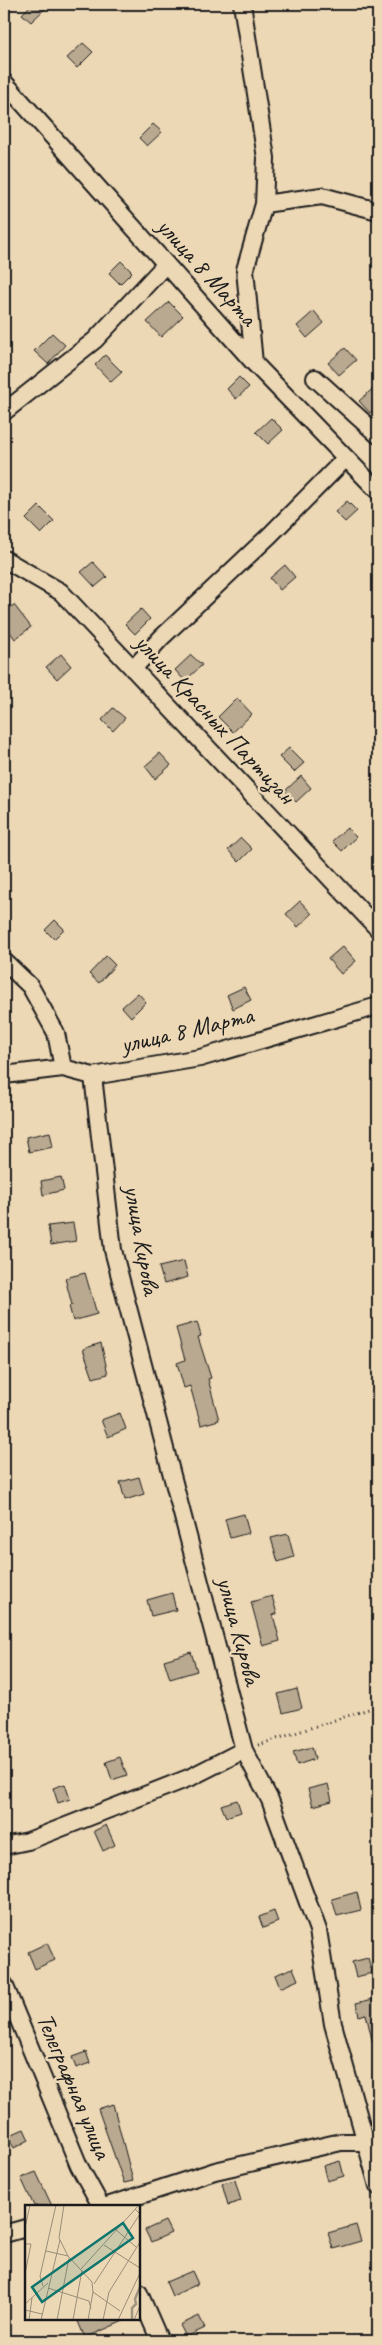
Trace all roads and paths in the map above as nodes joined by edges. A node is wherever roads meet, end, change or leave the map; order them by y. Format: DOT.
graph roads {
  1 [pos="242,4"];
  2 [pos="4,82"];
  3 [pos="264,204"];
  4 [pos="378,211"];
  5 [pos="166,264"];
  6 [pos="254,363"];
  7 [pos="315,378"];
  8 [pos="4,412"];
  9 [pos="378,435"];
  10 [pos="346,458"];
  11 [pos="378,491"];
  12 [pos="4,559"];
  13 [pos="134,669"];
  14 [pos="378,929"];
  15 [pos="4,961"];
  16 [pos="378,1006"];
  17 [pos="63,1068"];
  18 [pos="4,1075"];
  19 [pos="93,1076"];
  20 [pos="378,1706"];
  21 [pos="244,1750"];
  22 [pos="4,1846"];
  23 [pos="4,1984"];
  24 [pos="368,2142"];
  25 [pos="378,2186"];
  26 [pos="100,2205"];
  27 [pos="109,2205"];
  28 [pos="25,2228"];
  29 [pos="4,2234"];
  30 [pos="140,2295"];
  31 [pos="160,2341"];
  1 -- 3 [label="street"];
  2 -- 5 [label="street, улица 8 Марта"];
  3 -- 4 [label="street"];
  3 -- 6 [label="street"];
  5 -- 6 [label="street, улица 8 Марта"];
  5 -- 8 [label="street"];
  6 -- 10 [label="street, улица 8 Марта"];
  7 -- 9 [label="street"];
  10 -- 11 [label="street, улица 8 Марта"];
  10 -- 13 [label="street"];
  12 -- 13 [label="street, улица Красных Партизан"];
  13 -- 14 [label="street, улица Красных Партизан"];
  15 -- 17 [label="street"];
  16 -- 19 [label="street, улица 8 Марта"];
  17 -- 18 [label="street, улица 8 Марта"];
  17 -- 19 [label="street, улица 8 Марта"];
  19 -- 21 [label="street, улица Кирова"];
  20 -- 21 [label="path"];
  21 -- 22 [label="street"];
  21 -- 24 [label="street, улица Кирова"];
  23 -- 26 [label="street, Телеграфная улица"];
  24 -- 25 [label="street, улица Кирова"];
  24 -- 27 [label="street"];
  28 -- 29 [label="street"];
  30 -- 31 [label="street"];
}
